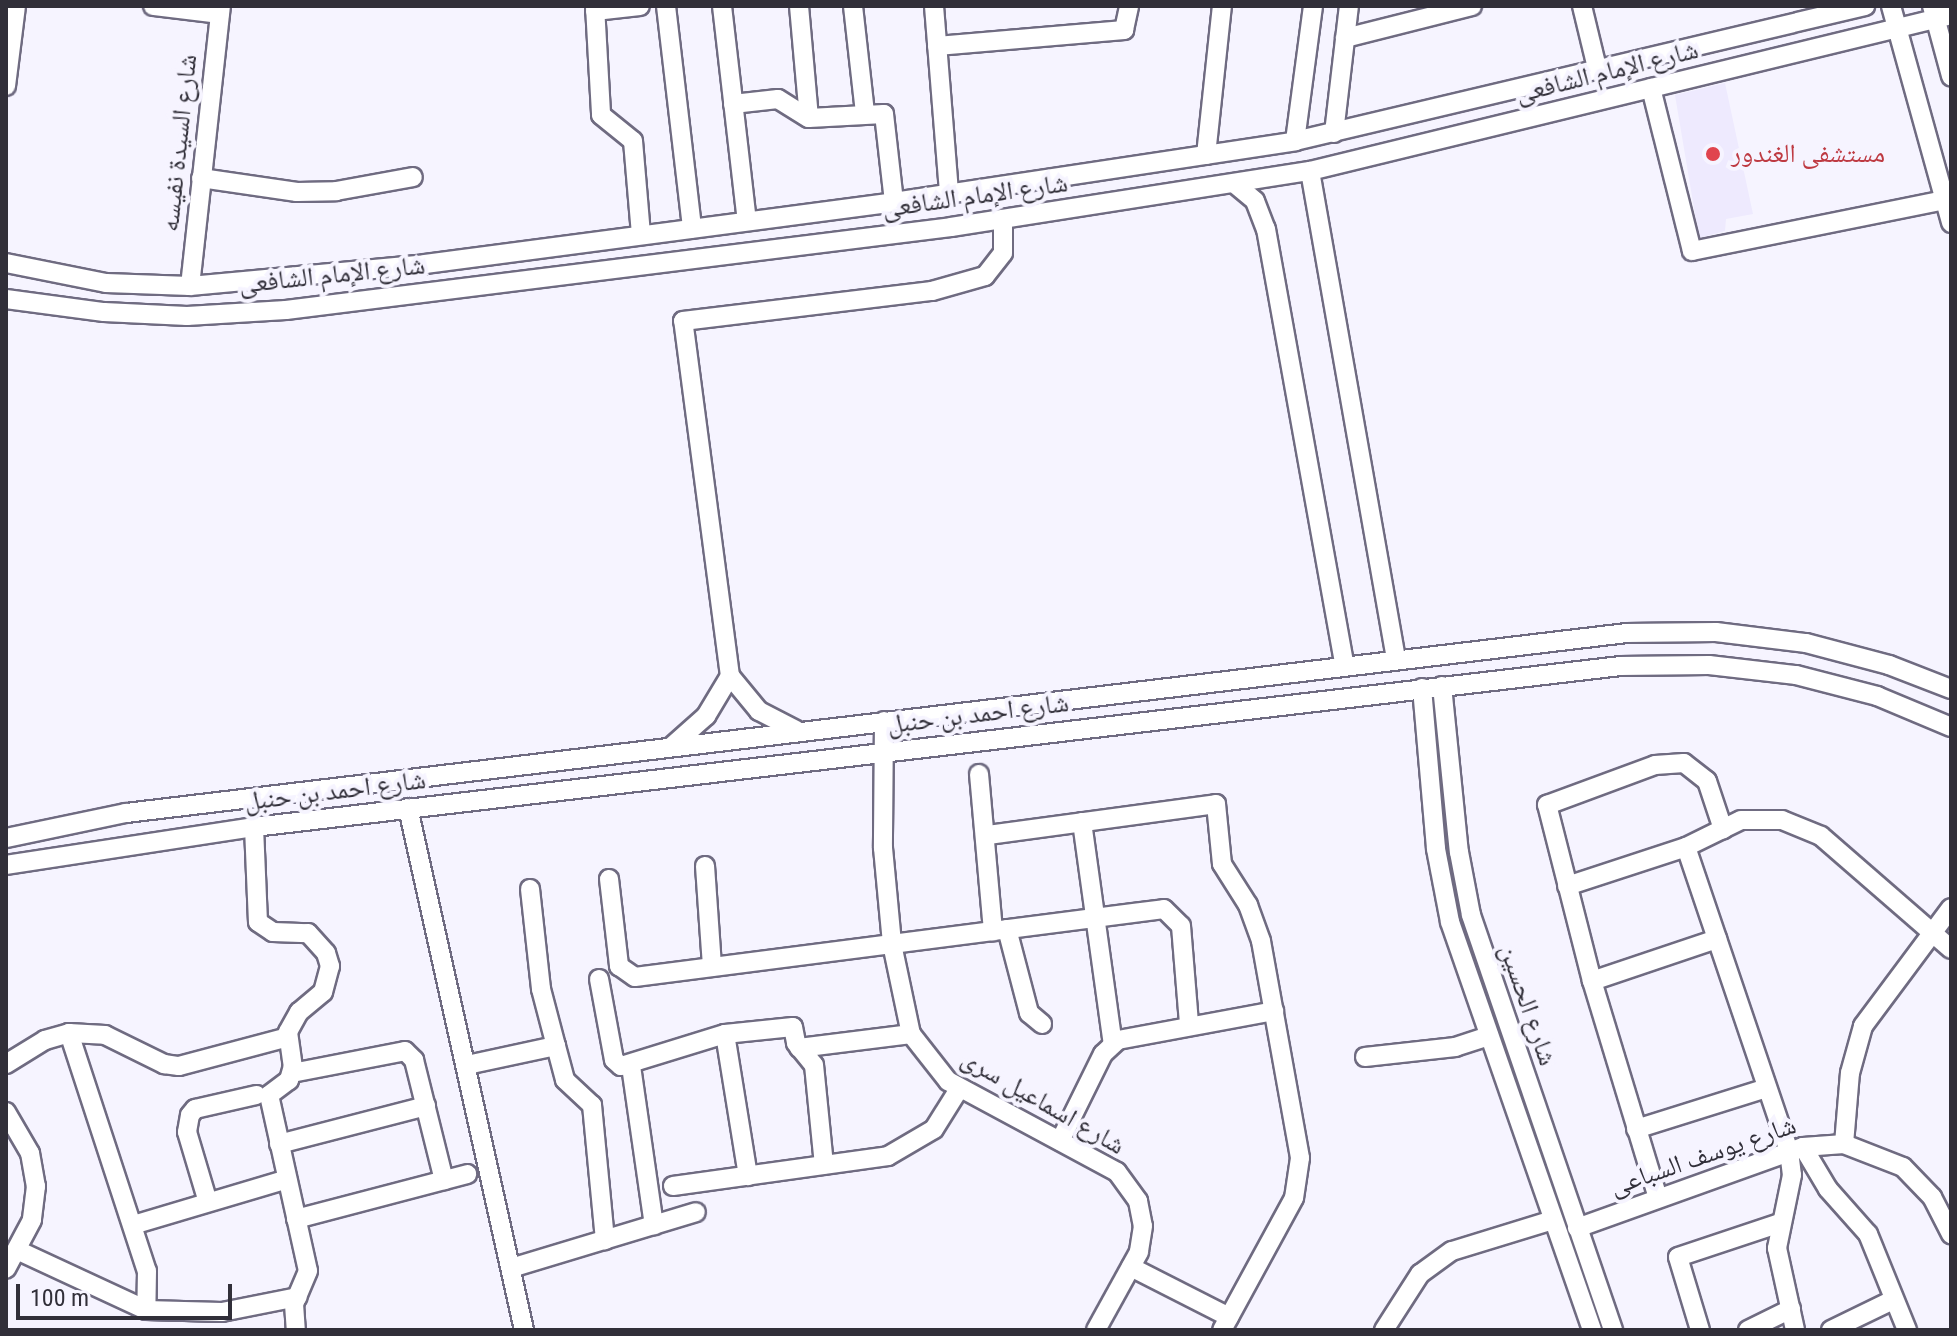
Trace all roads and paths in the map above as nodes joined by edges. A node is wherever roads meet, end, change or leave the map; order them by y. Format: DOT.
graph roads {
  1 [pos="16,6"];
  2 [pos="153,6"];
  3 [pos="640,6"];
  4 [pos="666,6"];
  5 [pos="722,6"];
  6 [pos="799,6"];
  7 [pos="853,6"];
  8 [pos="934,6"];
  9 [pos="1129,6"];
  10 [pos="1222,6"];
  11 [pos="1313,6"];
  12 [pos="1349,6"];
  13 [pos="1472,6"];
  14 [pos="1582,6"];
  15 [pos="1865,6"];
  16 [pos="1891,6"];
  17 [pos="595,9"];
  18 [pos="1840,9"];
  19 [pos="220,10"];
  20 [pos="1939,13"];
  21 [pos="1897,28"];
  22 [pos="9,37"];
  23 [pos="1345,38"];
  24 [pos="937,46"];
  25 [pos="1597,68"];
  26 [pos="1951,76"];
  27 [pos="6,86"];
  28 [pos="1651,88"];
  29 [pos="733,104"];
  30 [pos="865,113"];
  31 [pos="809,118"];
  32 [pos="1334,133"];
  33 [pos="1295,141"];
  34 [pos="1206,155"];
  35 [pos="1310,171"];
  36 [pos="413,177"];
  37 [pos="201,178"];
  38 [pos="1235,184"];
  39 [pos="949,193"];
  40 [pos="1944,200"];
  41 [pos="894,202"];
  42 [pos="1003,219"];
  43 [pos="747,221"];
  44 [pos="1951,223"];
  45 [pos="720,224"];
  46 [pos="692,228"];
  47 [pos="641,234"];
  48 [pos="724,253"];
  49 [pos="6,263"];
  50 [pos="190,286"];
  51 [pos="6,299"];
  52 [pos="1716,632"];
  53 [pos="1396,661"];
  54 [pos="1713,665"];
  55 [pos="1345,667"];
  56 [pos="730,676"];
  57 [pos="1442,686"];
  58 [pos="1422,688"];
  59 [pos="1951,689"];
  60 [pos="884,721"];
  61 [pos="1951,727"];
  62 [pos="799,731"];
  63 [pos="671,747"];
  64 [pos="887,752"];
  65 [pos="979,774"];
  66 [pos="408,808"];
  67 [pos="126,813"];
  68 [pos="1082,822"];
  69 [pos="254,827"];
  70 [pos="1723,829"];
  71 [pos="988,835"];
  72 [pos="6,838"];
  73 [pos="117,845"];
  74 [pos="1686,847"];
  75 [pos="6,865"];
  76 [pos="705,866"];
  77 [pos="609,879"];
  78 [pos="1567,886"];
  79 [pos="530,889"];
  80 [pos="1951,908"];
  81 [pos="1094,918"];
  82 [pos="1000,930"];
  83 [pos="1932,932"];
  84 [pos="1477,936"];
  85 [pos="1717,939"];
  86 [pos="892,944"];
  87 [pos="1457,945"];
  88 [pos="1951,949"];
  89 [pos="712,967"];
  90 [pos="599,979"];
  91 [pos="1592,981"];
  92 [pos="1274,1011"];
  93 [pos="1042,1024"];
  94 [pos="1189,1024"];
  95 [pos="69,1033"];
  96 [pos="725,1034"];
  97 [pos="911,1034"];
  98 [pos="1489,1036"];
  99 [pos="288,1037"];
  100 [pos="1113,1044"];
  101 [pos="556,1046"];
  102 [pos="799,1048"];
  103 [pos="1365,1057"];
  104 [pos="6,1064"];
  105 [pos="467,1065"];
  106 [pos="631,1066"];
  107 [pos="292,1073"];
  108 [pos="1767,1088"];
  109 [pos="959,1089"];
  110 [pos="256,1095"];
  111 [pos="426,1106"];
  112 [pos="6,1112"];
  113 [pos="1636,1129"];
  114 [pos="1060,1141"];
  115 [pos="279,1144"];
  116 [pos="1844,1144"];
  117 [pos="1796,1149"];
  118 [pos="824,1165"];
  119 [pos="467,1174"];
  120 [pos="748,1176"];
  121 [pos="287,1179"];
  122 [pos="444,1180"];
  123 [pos="673,1186"];
  124 [pos="1658,1198"];
  125 [pos="207,1199"];
  126 [pos="1946,1210"];
  127 [pos="696,1212"];
  128 [pos="296,1219"];
  129 [pos="1553,1220"];
  130 [pos="1780,1223"];
  131 [pos="133,1225"];
  132 [pos="654,1225"];
  133 [pos="1577,1228"];
  134 [pos="1951,1234"];
  135 [pos="605,1240"];
  136 [pos="17,1250"];
  137 [pos="1131,1267"];
  138 [pos="511,1268"];
  139 [pos="6,1269"];
  140 [pos="298,1297"];
  141 [pos="1893,1300"];
  142 [pos="1791,1309"];
  143 [pos="146,1310"];
  144 [pos="1225,1324"];
  145 [pos="296,1330"];
  146 [pos="524,1330"];
  147 [pos="1096,1330"];
  148 [pos="1384,1330"];
  149 [pos="1592,1330"];
  150 [pos="1613,1330"];
  151 [pos="1700,1330"];
  152 [pos="1748,1330"];
  153 [pos="1795,1330"];
  154 [pos="1831,1330"];
  155 [pos="1907,1330"];
  1 -- 22 [label="street"];
  2 -- 19 [label="street"];
  3 -- 17 [label="street"];
  4 -- 46 [label="street"];
  5 -- 29 [label="street"];
  6 -- 31 [label="street"];
  7 -- 30 [label="street"];
  8 -- 24 [label="street"];
  9 -- 24 [label="street"];
  10 -- 34 [label="street"];
  11 -- 33 [label="street"];
  12 -- 23 [label="street"];
  13 -- 23 [label="street"];
  14 -- 25 [label="street"];
  15 -- 18 [label="street, شارع الإمام الشافعى"];
  16 -- 21 [label="street"];
  17 -- 47 [label="street"];
  18 -- 25 [label="street, شارع الإمام الشافعى"];
  19 -- 37 [label="street, شارع السيدة نفيسه"];
  20 -- 21 [label="street, شارع الإمام الشافعى"];
  20 -- 26 [label="street"];
  21 -- 28 [label="street, شارع الإمام الشافعى"];
  21 -- 40 [label="street"];
  22 -- 27 [label="street"];
  23 -- 32 [label="street"];
  24 -- 39 [label="street"];
  25 -- 32 [label="street, شارع الإمام الشافعى"];
  28 -- 35 [label="street, شارع الإمام الشافعى"];
  28 -- 40 [label="street"];
  29 -- 31 [label="street"];
  29 -- 43 [label="street"];
  30 -- 31 [label="street"];
  30 -- 41 [label="street"];
  32 -- 33 [label="street, شارع الإمام الشافعى"];
  33 -- 34 [label="street, شارع الإمام الشافعى"];
  34 -- 39 [label="street, شارع الإمام الشافعى"];
  35 -- 38 [label="street, شارع الإمام الشافعى"];
  35 -- 53 [label="street"];
  36 -- 37 [label="street"];
  37 -- 50 [label="street, شارع السيدة نفيسه"];
  38 -- 42 [label="street, شارع الإمام الشافعى"];
  38 -- 55 [label="street"];
  39 -- 41 [label="street, شارع الإمام الشافعى"];
  40 -- 44 [label="street"];
  41 -- 43 [label="street, شارع الإمام الشافعى"];
  42 -- 48 [label="street, شارع الإمام الشافعى"];
  42 -- 56 [label="street"];
  43 -- 45 [label="street, شارع الإمام الشافعى"];
  45 -- 46 [label="street, شارع الإمام الشافعى"];
  45 -- 48 [label="street"];
  46 -- 47 [label="street, شارع الإمام الشافعى"];
  47 -- 50 [label="street, شارع الإمام الشافعى"];
  48 -- 51 [label="street, شارع الإمام الشافعى"];
  49 -- 50 [label="street, شارع الإمام الشافعى"];
  52 -- 53 [label="street, شارع احمد بن حنبل"];
  52 -- 54 [label="street"];
  52 -- 59 [label="street, شارع احمد بن حنبل"];
  53 -- 55 [label="street, شارع احمد بن حنبل"];
  54 -- 57 [label="street, شارع احمد بن حنبل"];
  54 -- 61 [label="street, شارع احمد بن حنبل"];
  55 -- 60 [label="street, شارع احمد بن حنبل"];
  56 -- 62 [label="street"];
  56 -- 63 [label="street"];
  57 -- 58 [label="street, شارع احمد بن حنبل"];
  57 -- 84 [label="street, شارع الحسين"];
  58 -- 64 [label="street, شارع احمد بن حنبل"];
  58 -- 87 [label="street, شارع الحسين"];
  60 -- 62 [label="street, شارع احمد بن حنبل"];
  60 -- 64 [label="street, شارع اسماعيل سرى"];
  62 -- 63 [label="street, شارع احمد بن حنبل"];
  63 -- 67 [label="street, شارع احمد بن حنبل"];
  64 -- 66 [label="street, شارع احمد بن حنبل"];
  64 -- 86 [label="street, شارع اسماعيل سرى"];
  65 -- 71 [label="street"];
  66 -- 69 [label="street, شارع احمد بن حنبل"];
  66 -- 105 [label="street"];
  67 -- 72 [label="street, شارع احمد بن حنبل"];
  67 -- 73 [label="street"];
  68 -- 71 [label="street"];
  68 -- 81 [label="street"];
  68 -- 92 [label="street"];
  69 -- 73 [label="street, شارع احمد بن حنبل"];
  69 -- 99 [label="street"];
  70 -- 74 [label="street"];
  70 -- 78 [label="street"];
  70 -- 83 [label="street"];
  71 -- 82 [label="street"];
  73 -- 75 [label="street, شارع احمد بن حنبل"];
  74 -- 78 [label="street"];
  74 -- 85 [label="street"];
  76 -- 89 [label="street"];
  77 -- 89 [label="street"];
  78 -- 91 [label="street"];
  79 -- 101 [label="street"];
  80 -- 83 [label="street"];
  81 -- 82 [label="street"];
  81 -- 94 [label="street"];
  81 -- 100 [label="street"];
  82 -- 86 [label="street"];
  82 -- 93 [label="street"];
  83 -- 88 [label="street"];
  83 -- 116 [label="street"];
  84 -- 87 [label="street"];
  84 -- 133 [label="street, شارع الحسين"];
  85 -- 91 [label="street"];
  85 -- 108 [label="street"];
  86 -- 89 [label="street"];
  86 -- 97 [label="street, شارع اسماعيل سرى"];
  87 -- 98 [label="street, شارع الحسين"];
  90 -- 106 [label="street"];
  91 -- 113 [label="street"];
  92 -- 94 [label="street"];
  92 -- 144 [label="street"];
  94 -- 100 [label="street"];
  95 -- 99 [label="street"];
  95 -- 104 [label="street"];
  95 -- 131 [label="street"];
  96 -- 102 [label="street"];
  96 -- 106 [label="street"];
  96 -- 120 [label="street"];
  97 -- 102 [label="street"];
  97 -- 109 [label="street, شارع اسماعيل سرى"];
  98 -- 103 [label="street"];
  98 -- 129 [label="street, شارع الحسين"];
  99 -- 107 [label="street"];
  100 -- 114 [label="street"];
  101 -- 105 [label="street"];
  101 -- 135 [label="street"];
  102 -- 118 [label="street"];
  105 -- 138 [label="street"];
  106 -- 132 [label="street"];
  107 -- 111 [label="street"];
  107 -- 115 [label="street"];
  108 -- 113 [label="street"];
  108 -- 117 [label="street"];
  109 -- 114 [label="street, شارع اسماعيل سرى"];
  109 -- 118 [label="street"];
  110 -- 125 [label="street"];
  111 -- 115 [label="street"];
  111 -- 122 [label="street"];
  112 -- 136 [label="street"];
  113 -- 124 [label="street"];
  114 -- 137 [label="street, شارع اسماعيل سرى"];
  115 -- 121 [label="street"];
  116 -- 117 [label="street, شارع يوسف السباعى"];
  116 -- 126 [label="street, شارع يوسف السباعى"];
  117 -- 124 [label="street, شارع يوسف السباعى"];
  117 -- 130 [label="street"];
  117 -- 141 [label="street"];
  118 -- 120 [label="street"];
  119 -- 122 [label="street"];
  120 -- 123 [label="street"];
  121 -- 125 [label="street"];
  121 -- 128 [label="street"];
  122 -- 128 [label="street"];
  124 -- 133 [label="street, شارع يوسف السباعى"];
  125 -- 131 [label="street"];
  126 -- 134 [label="street, شارع يوسف السباعى"];
  127 -- 132 [label="street"];
  128 -- 140 [label="street"];
  129 -- 148 [label="street"];
  129 -- 149 [label="street, شارع الحسين"];
  130 -- 142 [label="street"];
  130 -- 151 [label="street"];
  131 -- 143 [label="street"];
  132 -- 135 [label="street"];
  133 -- 150 [label="street, شارع الحسين"];
  135 -- 138 [label="street"];
  136 -- 139 [label="street"];
  136 -- 143 [label="street"];
  137 -- 144 [label="street"];
  137 -- 147 [label="street, شارع اسماعيل سرى"];
  138 -- 146 [label="street"];
  140 -- 143 [label="street"];
  140 -- 145 [label="street"];
  141 -- 154 [label="street"];
  141 -- 155 [label="street"];
  142 -- 152 [label="street"];
  142 -- 153 [label="street"];
}
